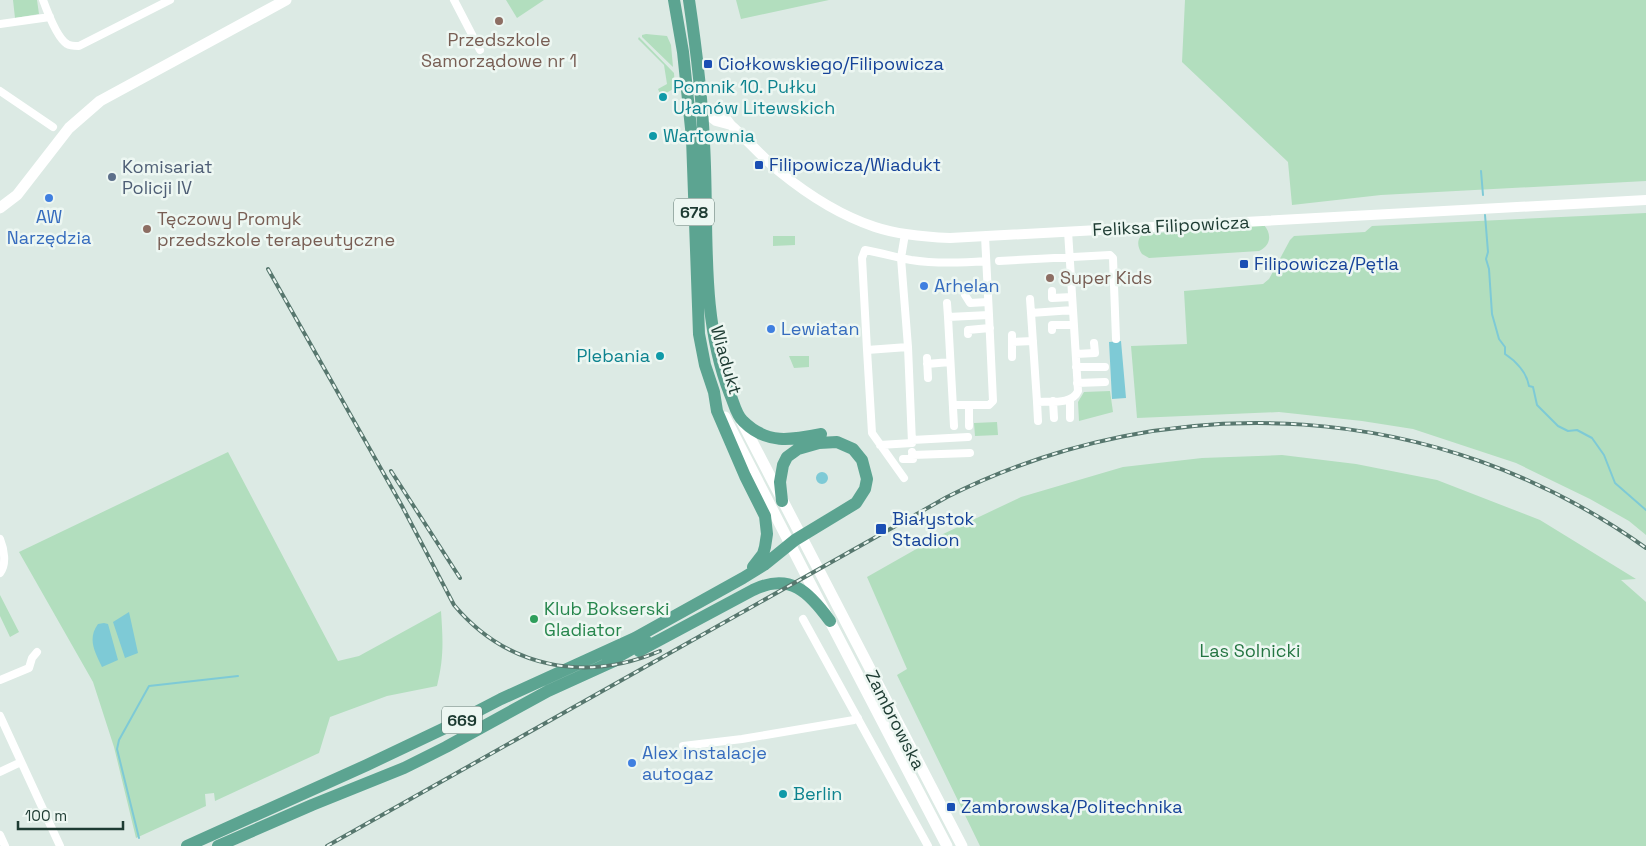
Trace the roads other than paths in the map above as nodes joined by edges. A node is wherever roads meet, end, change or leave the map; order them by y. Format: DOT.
graph roads {
  1 [pos="43,0"];
  2 [pos="170,0"];
  3 [pos="286,0"];
  4 [pos="454,0"];
  5 [pos="674,0"];
  6 [pos="689,0"];
  7 [pos="50,17"];
  8 [pos="0,24"];
  9 [pos="480,50"];
  10 [pos="0,91"];
  11 [pos="688,106"];
  12 [pos="702,110"];
  13 [pos="53,127"];
  14 [pos="1646,200"];
  15 [pos="0,208"];
  16 [pos="1068,231"];
  17 [pos="905,234"];
  18 [pos="985,236"];
  19 [pos="856,246"];
  20 [pos="866,250"];
  21 [pos="1070,257"];
  22 [pos="901,258"];
  23 [pos="986,261"];
  24 [pos="999,261"];
  25 [pos="1052,290"];
  26 [pos="964,295"];
  27 [pos="1072,297"];
  28 [pos="1030,299"];
  29 [pos="988,302"];
  30 [pos="947,303"];
  31 [pos="1073,310"];
  32 [pos="1031,313"];
  33 [pos="989,315"];
  34 [pos="948,318"];
  35 [pos="1074,325"];
  36 [pos="990,328"];
  37 [pos="1052,330"];
  38 [pos="968,334"];
  39 [pos="1116,339"];
  40 [pos="1033,341"];
  41 [pos="1094,342"];
  42 [pos="908,347"];
  43 [pos="867,350"];
  44 [pos="1076,354"];
  45 [pos="1012,357"];
  46 [pos="950,362"];
  47 [pos="1106,366"];
  48 [pos="1076,367"];
  49 [pos="928,378"];
  50 [pos="1105,382"];
  51 [pos="1077,383"];
  52 [pos="714,392"];
  53 [pos="1070,400"];
  54 [pos="1053,401"];
  55 [pos="1037,402"];
  56 [pos="953,405"];
  57 [pos="969,405"];
  58 [pos="1054,418"];
  59 [pos="1070,418"];
  60 [pos="741,420"];
  61 [pos="1038,421"];
  62 [pos="954,426"];
  63 [pos="969,426"];
  64 [pos="968,437"];
  65 [pos="912,441"];
  66 [pos="880,445"];
  67 [pos="970,453"];
  68 [pos="912,455"];
  69 [pos="903,459"];
  70 [pos="904,478"];
  71 [pos="782,501"];
  72 [pos="0,539"];
  73 [pos="0,574"];
  74 [pos="743,578"];
  75 [pos="804,585"];
  76 [pos="830,593"];
  77 [pos="820,601"];
  78 [pos="802,619"];
  79 [pos="830,621"];
  80 [pos="37,652"];
  81 [pos="607,664"];
  82 [pos="0,680"];
  83 [pos="0,716"];
  84 [pos="858,718"];
  85 [pos="683,746"];
  86 [pos="21,762"];
  87 [pos="0,772"];
  88 [pos="60,846"];
  89 [pos="187,846"];
  90 [pos="218,846"];
  91 [pos="928,846"];
  92 [pos="947,846"];
  93 [pos="962,846"];
  1 -- 7 [label="street"];
  2 -- 7 [label="street"];
  3 -- 15 [label="main road"];
  4 -- 9 [label="street"];
  5 -- 11 [label="main road, 678"];
  6 -- 12 [label="main road, 678"];
  7 -- 8 [label="street"];
  10 -- 13 [label="street"];
  11 -- 12 [label="street, Feliksa Filipowicza"];
  11 -- 52 [label="main road, Wiadukt / 678"];
  12 -- 17 [label="street, Feliksa Filipowicza"];
  12 -- 60 [label="main road, Wiadukt / 678"];
  14 -- 16 [label="street, Feliksa Filipowicza"];
  16 -- 18 [label="street, Feliksa Filipowicza"];
  16 -- 21 [label="street"];
  17 -- 18 [label="street, Feliksa Filipowicza"];
  17 -- 22 [label="street"];
  18 -- 23 [label="street"];
  19 -- 20 [label="street"];
  20 -- 22 [label="street"];
  20 -- 43 [label="street"];
  21 -- 24 [label="street"];
  21 -- 27 [label="street"];
  21 -- 39 [label="street"];
  22 -- 23 [label="street"];
  22 -- 42 [label="street"];
  23 -- 29 [label="street"];
  25 -- 27 [label="street"];
  26 -- 29 [label="street"];
  27 -- 31 [label="street"];
  28 -- 32 [label="street"];
  29 -- 33 [label="street"];
  30 -- 34 [label="street"];
  31 -- 32 [label="street"];
  31 -- 35 [label="street"];
  32 -- 40 [label="street"];
  33 -- 34 [label="street"];
  33 -- 36 [label="street"];
  34 -- 46 [label="street"];
  35 -- 37 [label="street"];
  35 -- 44 [label="street"];
  36 -- 38 [label="street"];
  36 -- 57 [label="street"];
  40 -- 45 [label="street"];
  40 -- 55 [label="street"];
  41 -- 44 [label="street"];
  42 -- 43 [label="street"];
  42 -- 65 [label="street"];
  43 -- 66 [label="street"];
  44 -- 48 [label="street"];
  46 -- 49 [label="street"];
  46 -- 56 [label="street"];
  47 -- 48 [label="street"];
  48 -- 51 [label="street"];
  50 -- 51 [label="street"];
  51 -- 53 [label="street"];
  52 -- 74 [label="main road"];
  52 -- 75 [label="main road, Wiadukt / 678"];
  53 -- 54 [label="street"];
  53 -- 59 [label="street"];
  54 -- 55 [label="street"];
  54 -- 58 [label="street"];
  55 -- 61 [label="street"];
  56 -- 57 [label="street"];
  56 -- 62 [label="street"];
  57 -- 63 [label="street"];
  60 -- 71 [label="main road, Wiadukt / 678"];
  60 -- 81 [label="main road"];
  64 -- 65 [label="street"];
  65 -- 66 [label="street"];
  65 -- 68 [label="street"];
  66 -- 70 [label="street"];
  67 -- 68 [label="street"];
  68 -- 69 [label="street"];
  71 -- 74 [label="main road"];
  71 -- 76 [label="main road, Wiadukt / 678"];
  72 -- 73 [label="street"];
  74 -- 89 [label="main road, 669"];
  75 -- 77 [label="main road, Wiadukt / 678"];
  75 -- 79 [label="main road"];
  75 -- 81 [label="main road"];
  76 -- 93 [label="main road, Zambrowska / 678"];
  77 -- 79 [label="main road, Zambrowska / 678"];
  78 -- 84 [label="street, Zambrowska"];
  79 -- 92 [label="main road, Zambrowska / 678"];
  80 -- 82 [label="street"];
  81 -- 90 [label="main road, 669"];
  83 -- 86 [label="street"];
  84 -- 85 [label="street, Zambrowska"];
  84 -- 91 [label="street, Zambrowska"];
  86 -- 87 [label="street"];
  86 -- 88 [label="street"];
}
